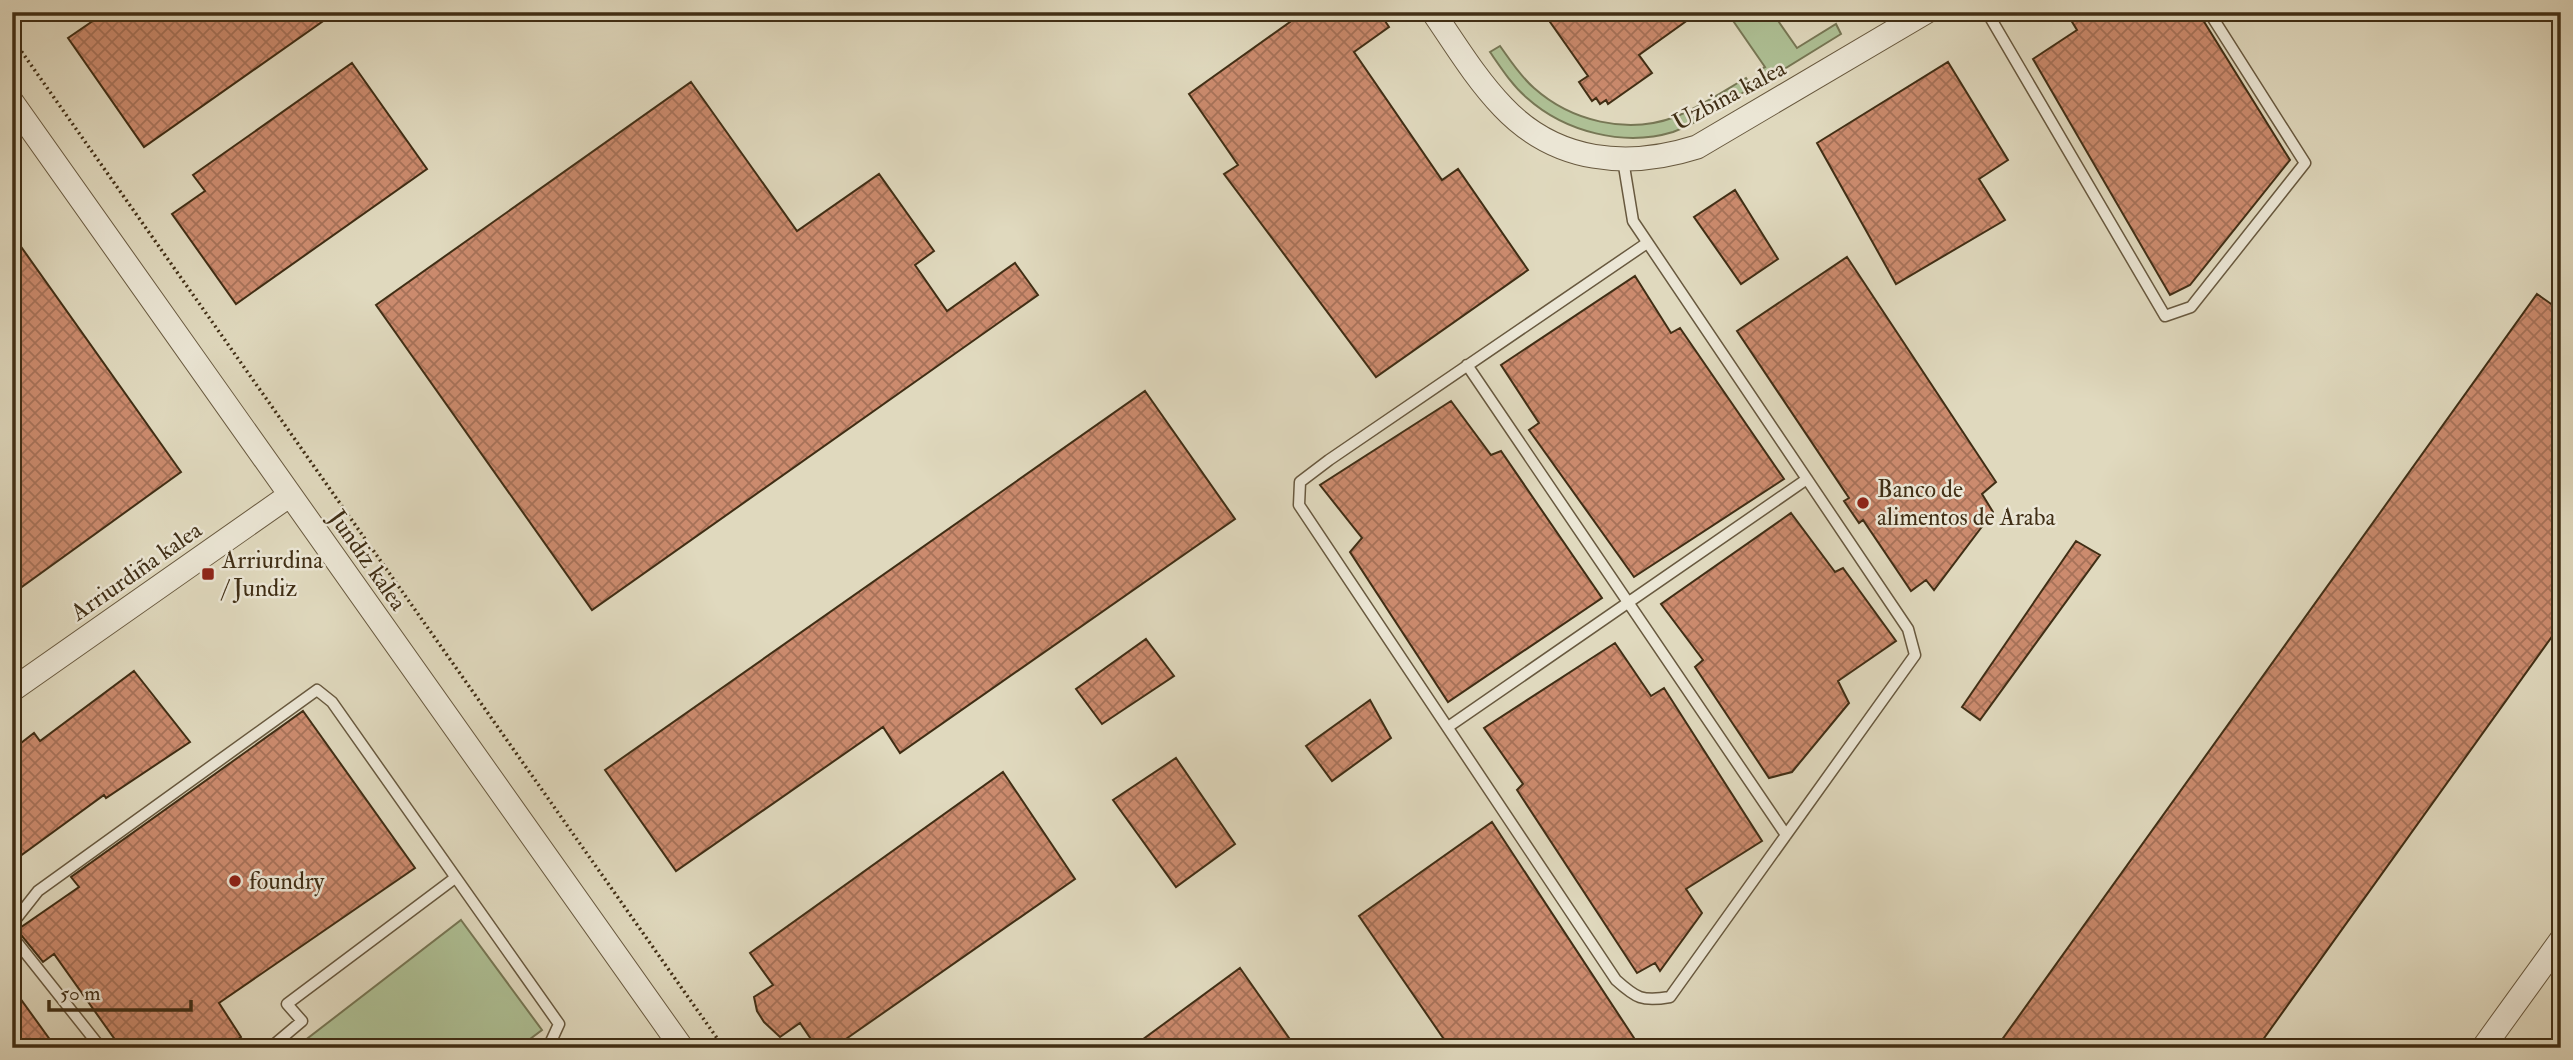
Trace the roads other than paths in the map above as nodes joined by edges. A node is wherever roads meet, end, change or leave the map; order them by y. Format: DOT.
graph roads {
  1 [pos="1433,12"];
  2 [pos="1926,12"];
  3 [pos="1987,12"];
  4 [pos="2209,12"];
  5 [pos="12,102"];
  6 [pos="1623,160"];
  7 [pos="1647,243"];
  8 [pos="1467,365"];
  9 [pos="1807,479"];
  10 [pos="290,495"];
  11 [pos="1629,603"];
  12 [pos="12,690"];
  13 [pos="1448,727"];
  14 [pos="1786,835"];
  15 [pos="455,878"];
  16 [pos="12,924"];
  17 [pos="12,936"];
  18 [pos="2561,940"];
  19 [pos="101,1048"];
  20 [pos="270,1048"];
  21 [pos="548,1048"];
  22 [pos="682,1048"];
  23 [pos="2483,1048"];
  1 -- 6 [label="street, Uzbina kalea"];
  2 -- 6 [label="street, Uzbina kalea"];
  3 -- 4 [label="lane"];
  5 -- 10 [label="street, Jundiz kalea"];
  6 -- 7 [label="lane"];
  7 -- 8 [label="lane"];
  7 -- 9 [label="lane"];
  8 -- 11 [label="lane"];
  8 -- 13 [label="lane"];
  9 -- 11 [label="lane"];
  9 -- 14 [label="lane"];
  10 -- 12 [label="street, Arriurdiña kalea"];
  10 -- 22 [label="street, Jundiz kalea"];
  11 -- 13 [label="lane"];
  11 -- 14 [label="lane"];
  13 -- 14 [label="lane"];
  15 -- 16 [label="lane"];
  15 -- 20 [label="lane"];
  15 -- 21 [label="lane"];
  17 -- 19 [label="lane"];
  18 -- 23 [label="street"];
}
